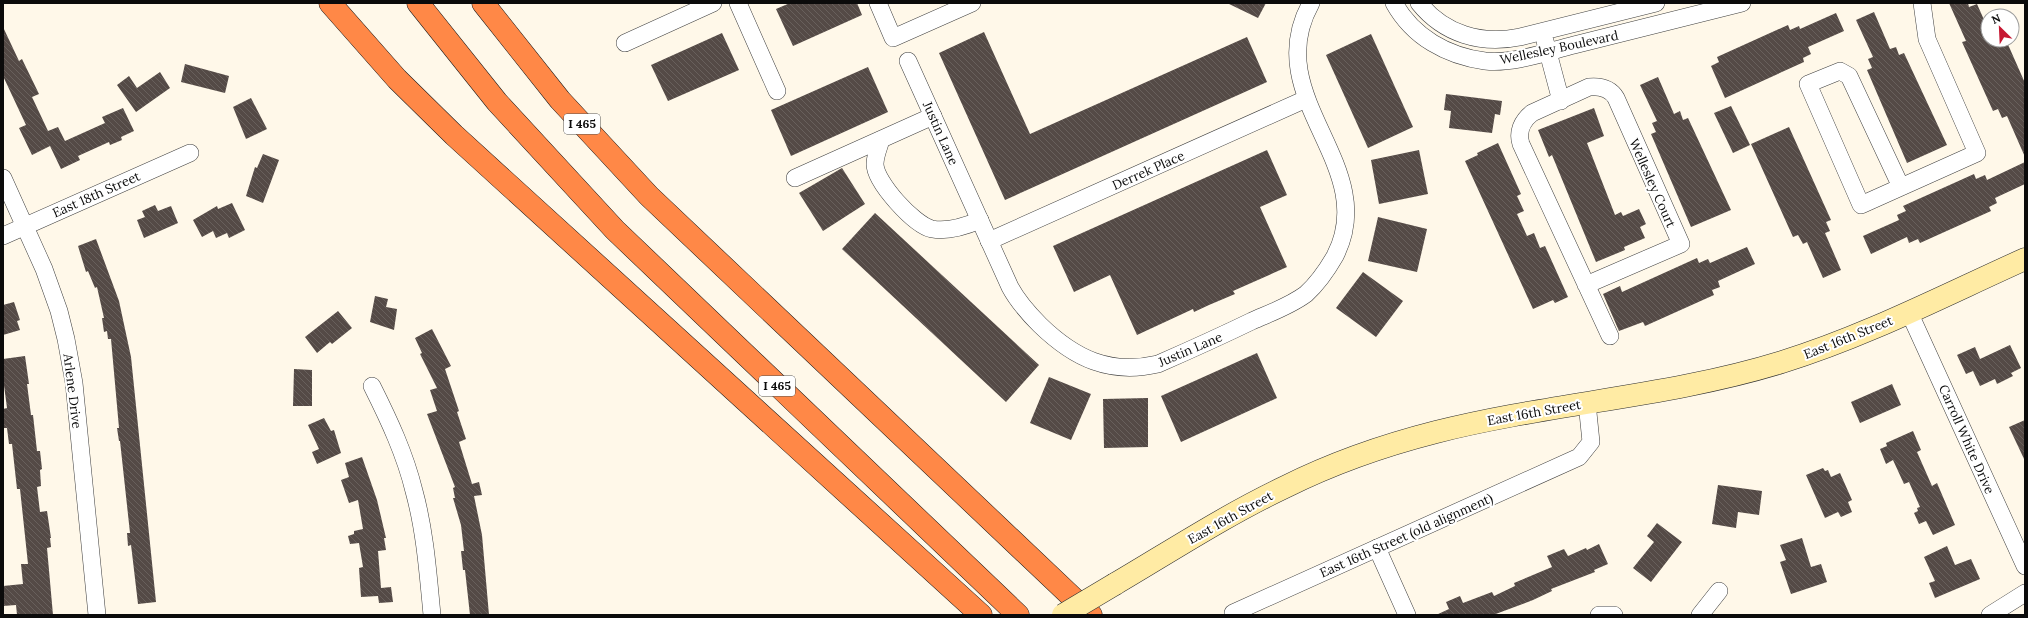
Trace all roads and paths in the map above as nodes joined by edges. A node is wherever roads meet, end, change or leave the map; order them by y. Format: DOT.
graph roads {
  1 [pos="330,3"];
  2 [pos="418,3"];
  3 [pos="483,3"];
  4 [pos="713,3"];
  5 [pos="738,3"];
  6 [pos="878,3"];
  7 [pos="972,3"];
  8 [pos="1311,3"];
  9 [pos="1394,3"];
  10 [pos="1419,3"];
  11 [pos="1656,3"];
  12 [pos="1742,3"];
  13 [pos="1922,3"];
  14 [pos="1703,8"];
  15 [pos="1543,31"];
  16 [pos="625,43"];
  17 [pos="1548,51"];
  18 [pos="908,61"];
  19 [pos="777,91"];
  20 [pos="1306,99"];
  21 [pos="1561,101"];
  22 [pos="933,116"];
  23 [pos="881,140"];
  24 [pos="190,153"];
  25 [pos="3,178"];
  26 [pos="795,178"];
  27 [pos="1901,187"];
  28 [pos="980,220"];
  29 [pos="25,226"];
  30 [pos="3,236"];
  31 [pos="990,241"];
  32 [pos="2025,259"];
  33 [pos="1586,285"];
  34 [pos="1909,312"];
  35 [pos="1610,336"];
  36 [pos="372,386"];
  37 [pos="1587,403"];
  38 [pos="1377,548"];
  39 [pos="2025,566"];
  40 [pos="1719,591"];
  41 [pos="2025,593"];
  42 [pos="1233,613"];
  43 [pos="96,615"];
  44 [pos="432,615"];
  45 [pos="981,615"];
  46 [pos="1018,615"];
  47 [pos="1063,615"];
  48 [pos="1091,615"];
  49 [pos="1407,615"];
  50 [pos="1599,615"];
  51 [pos="1614,615"];
  52 [pos="1700,615"];
  53 [pos="1990,615"];
  1 -- 45 [label="highway"];
  2 -- 46 [label="highway, I 465"];
  3 -- 48 [label="highway, I 465"];
  4 -- 16 [label="street"];
  5 -- 19 [label="street"];
  6 -- 7 [label="street"];
  8 -- 20 [label="street, Justin Lane"];
  9 -- 17 [label="street, Wellesley Boulevard"];
  10 -- 15 [label="street, Wellesley Boulevard"];
  11 -- 15 [label="street, Wellesley Boulevard"];
  12 -- 14 [label="street, Wellesley Boulevard"];
  13 -- 27 [label="street"];
  14 -- 17 [label="street, Wellesley Boulevard"];
  15 -- 17 [label="street"];
  17 -- 21 [label="street"];
  18 -- 22 [label="street, Justin Lane"];
  20 -- 31 [label="street, Derrek Place"];
  20 -- 31 [label="street, Justin Lane"];
  21 -- 33 [label="street"];
  21 -- 33 [label="street, Wellesley Court"];
  22 -- 23 [label="street"];
  22 -- 28 [label="street, Justin Lane"];
  23 -- 26 [label="street"];
  23 -- 28 [label="street"];
  24 -- 29 [label="street, East 18th Street"];
  25 -- 29 [label="street, Arlene Drive"];
  27 -- 27 [label="street"];
  28 -- 31 [label="street, Justin Lane"];
  29 -- 30 [label="street, East 18th Street"];
  29 -- 43 [label="street, Arlene Drive"];
  32 -- 34 [label="street, East 16th Street"];
  33 -- 35 [label="street"];
  34 -- 37 [label="street, East 16th Street"];
  34 -- 39 [label="street, Carroll White Drive"];
  36 -- 44 [label="street"];
  37 -- 38 [label="street, East 16th Street (old alignment)"];
  37 -- 47 [label="street, East 16th Street, bridge"];
  38 -- 42 [label="street, East 16th Street (old alignment)"];
  38 -- 49 [label="street"];
  40 -- 52 [label="street"];
  41 -- 53 [label="street"];
  50 -- 51 [label="street"];
}
